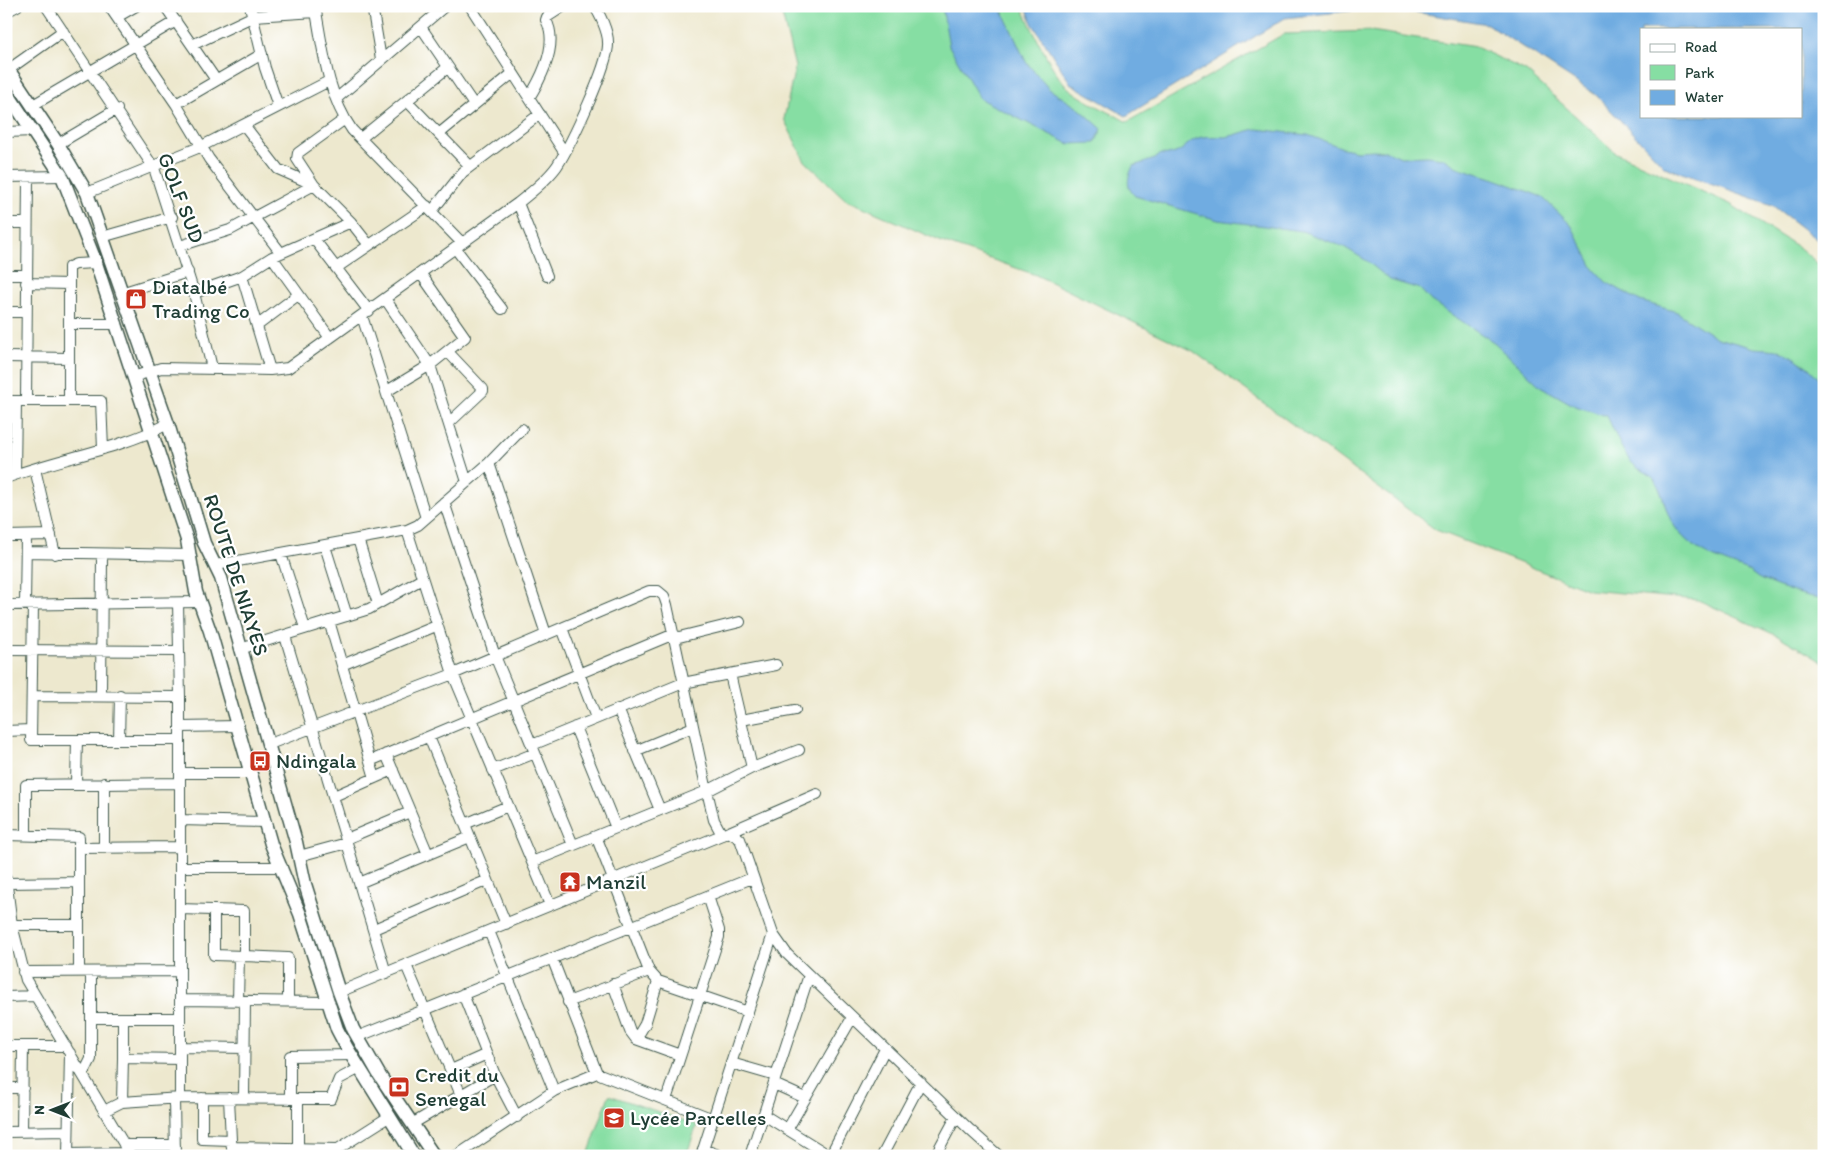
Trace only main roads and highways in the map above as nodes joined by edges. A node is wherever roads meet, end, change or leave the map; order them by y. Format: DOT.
graph roads {
  1 [pos="7,68"];
  2 [pos="6,92"];
  3 [pos="414,1156"];
  4 [pos="434,1156"];
  1 -- 4 [label="main road, ROUTE DE NIAYES"];
  2 -- 3 [label="main road, ROUTE DE NIAYES"];
}
